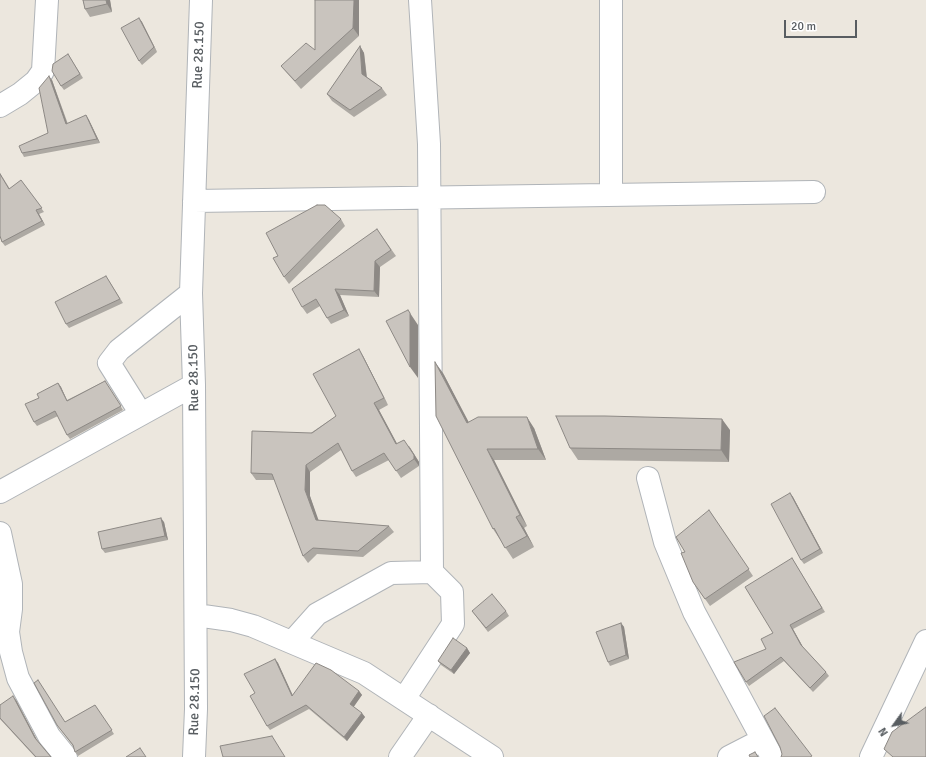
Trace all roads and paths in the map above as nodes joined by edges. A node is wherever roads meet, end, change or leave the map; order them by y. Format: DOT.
graph roads {
  1 [pos="47,0"];
  2 [pos="201,0"];
  3 [pos="420,0"];
  4 [pos="611,0"];
  5 [pos="0,106"];
  6 [pos="814,192"];
  7 [pos="611,195"];
  8 [pos="429,198"];
  9 [pos="194,201"];
  10 [pos="191,293"];
  11 [pos="194,385"];
  12 [pos="141,414"];
  13 [pos="648,478"];
  14 [pos="0,492"];
  15 [pos="0,533"];
  16 [pos="432,572"];
  17 [pos="196,614"];
  18 [pos="4,633"];
  19 [pos="926,641"];
  20 [pos="292,642"];
  21 [pos="404,699"];
  22 [pos="429,715"];
  23 [pos="767,749"];
  24 [pos="66,757"];
  25 [pos="194,757"];
  26 [pos="400,757"];
  27 [pos="492,757"];
  28 [pos="728,757"];
  29 [pos="871,757"];
  1 -- 5 [label="street"];
  2 -- 9 [label="street, Rue 28.150"];
  3 -- 8 [label="street"];
  4 -- 7 [label="street"];
  6 -- 7 [label="street"];
  7 -- 8 [label="street"];
  8 -- 9 [label="street"];
  8 -- 16 [label="street"];
  9 -- 10 [label="street, Rue 28.150"];
  10 -- 11 [label="street, Rue 28.150"];
  10 -- 12 [label="street"];
  11 -- 12 [label="street"];
  11 -- 17 [label="street, Rue 28.150"];
  12 -- 14 [label="street"];
  13 -- 23 [label="street"];
  15 -- 18 [label="street"];
  16 -- 20 [label="street"];
  16 -- 21 [label="street"];
  17 -- 20 [label="street"];
  17 -- 25 [label="street, Rue 28.150"];
  18 -- 24 [label="street"];
  19 -- 29 [label="street"];
  20 -- 21 [label="street"];
  21 -- 22 [label="street"];
  22 -- 26 [label="street"];
  22 -- 27 [label="street"];
  23 -- 28 [label="street"];
}
